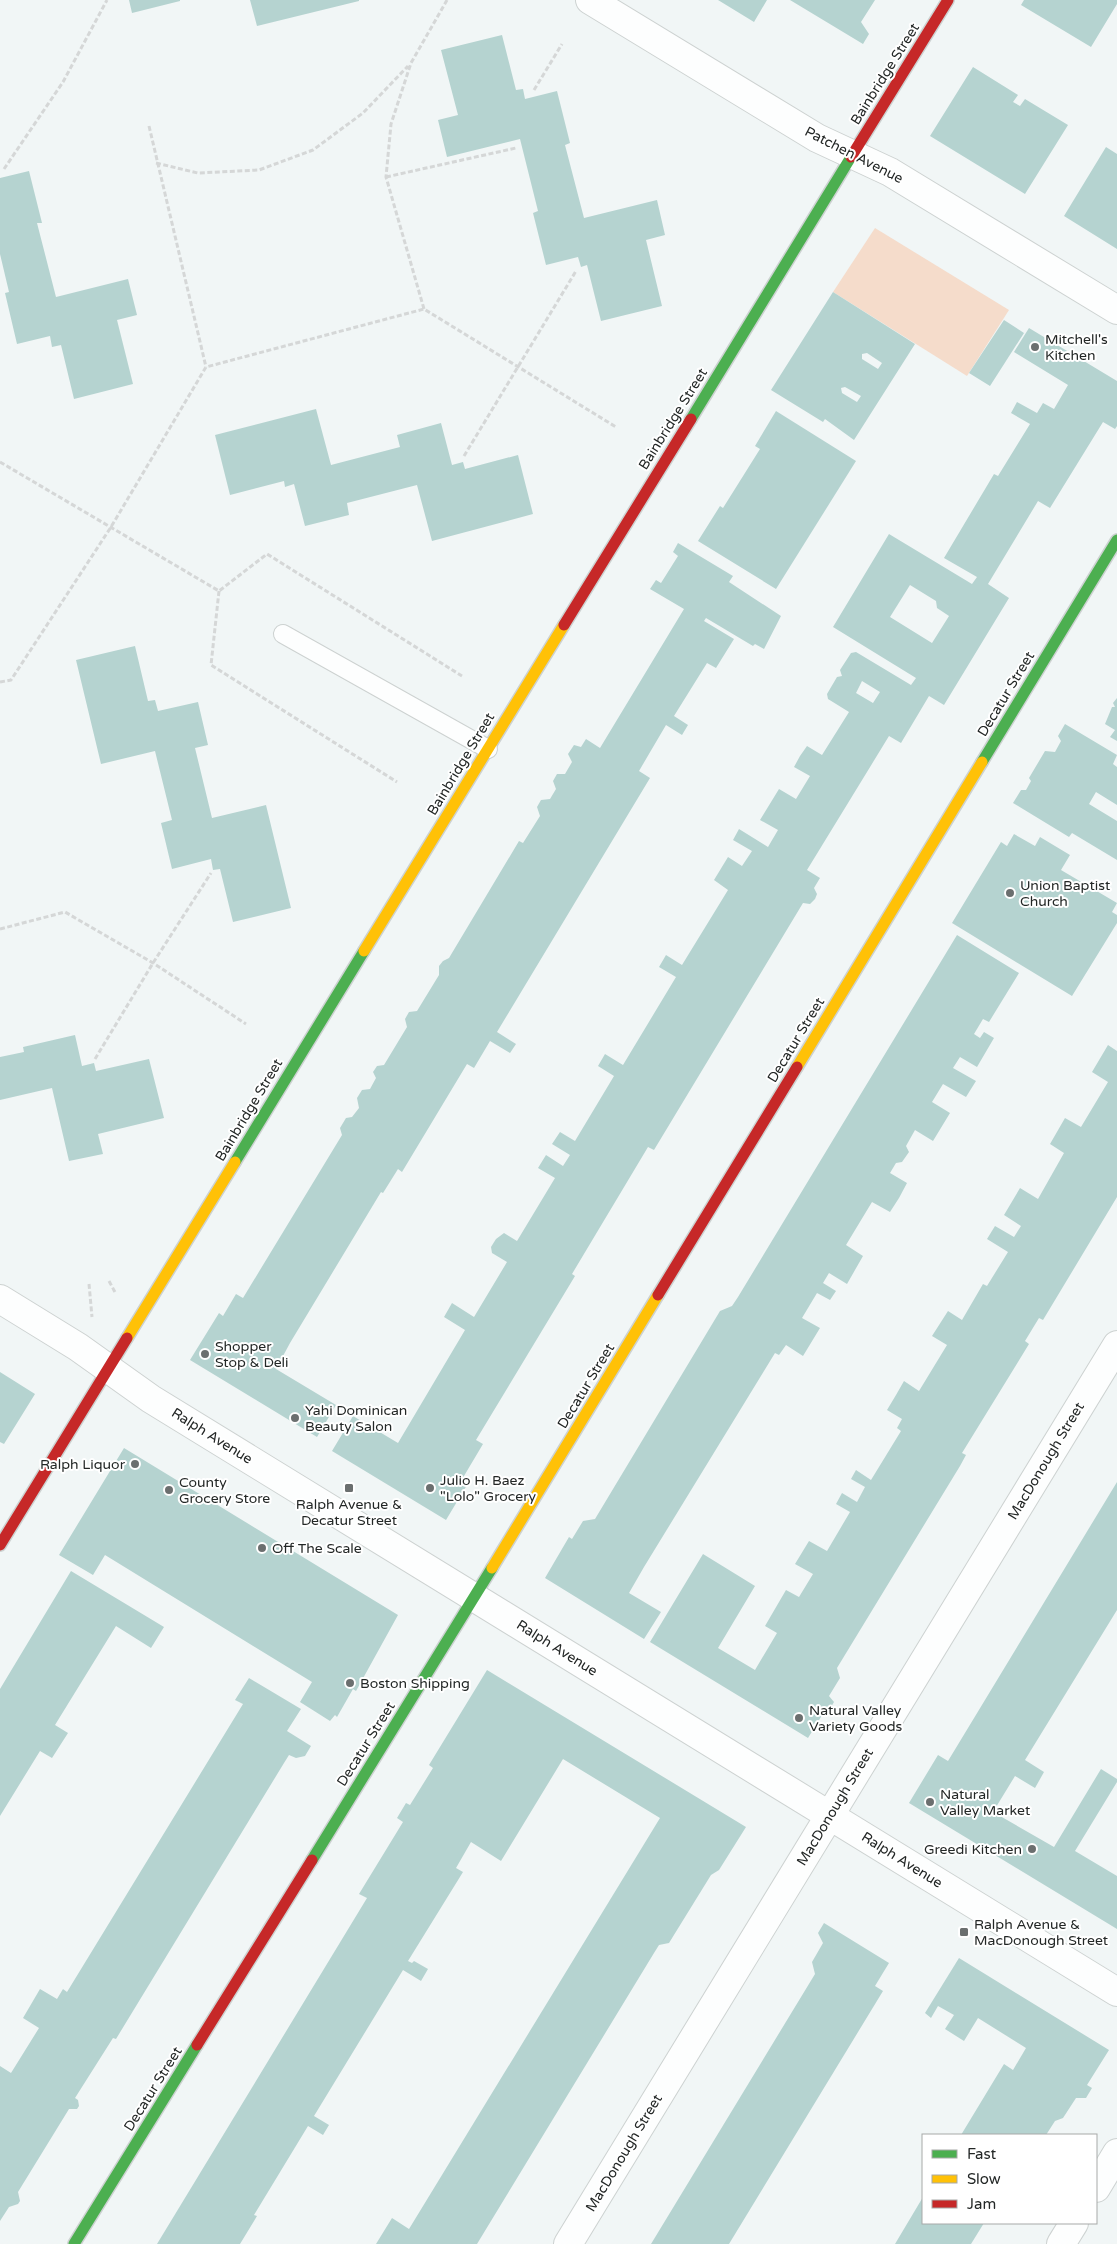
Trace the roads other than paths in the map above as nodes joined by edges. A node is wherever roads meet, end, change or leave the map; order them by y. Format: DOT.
graph roads {
  1 [pos="590,0"];
  2 [pos="948,0"];
  3 [pos="853,154"];
  4 [pos="1117,310"];
  5 [pos="1117,540"];
  6 [pos="282,634"];
  7 [pos="488,749"];
  8 [pos="0,1299"];
  9 [pos="1117,1345"];
  10 [pos="108,1368"];
  11 [pos="0,1545"];
  12 [pos="474,1598"];
  13 [pos="830,1816"];
  14 [pos="1117,1992"];
  15 [pos="1117,2153"];
  16 [pos="1097,2186"];
  17 [pos="1073,2224"];
  18 [pos="74,2244"];
  19 [pos="568,2244"];
  20 [pos="1061,2244"];
  1 -- 3 [label="street, Patchen Avenue"];
  2 -- 3 [label="street, Bainbridge Street"];
  3 -- 4 [label="street, Patchen Avenue"];
  3 -- 7 [label="street, Bainbridge Street"];
  5 -- 12 [label="street, Decatur Street"];
  6 -- 7 [label="lane"];
  7 -- 10 [label="street, Bainbridge Street"];
  8 -- 10 [label="street, Ralph Avenue"];
  9 -- 13 [label="street, MacDonough Street"];
  10 -- 11 [label="street, Bainbridge Street"];
  10 -- 12 [label="street, Ralph Avenue"];
  12 -- 13 [label="street, Ralph Avenue"];
  12 -- 18 [label="street, Decatur Street"];
  13 -- 14 [label="street, Ralph Avenue"];
  13 -- 19 [label="street, MacDonough Street"];
  15 -- 16 [label="street"];
  17 -- 20 [label="street"];
}
